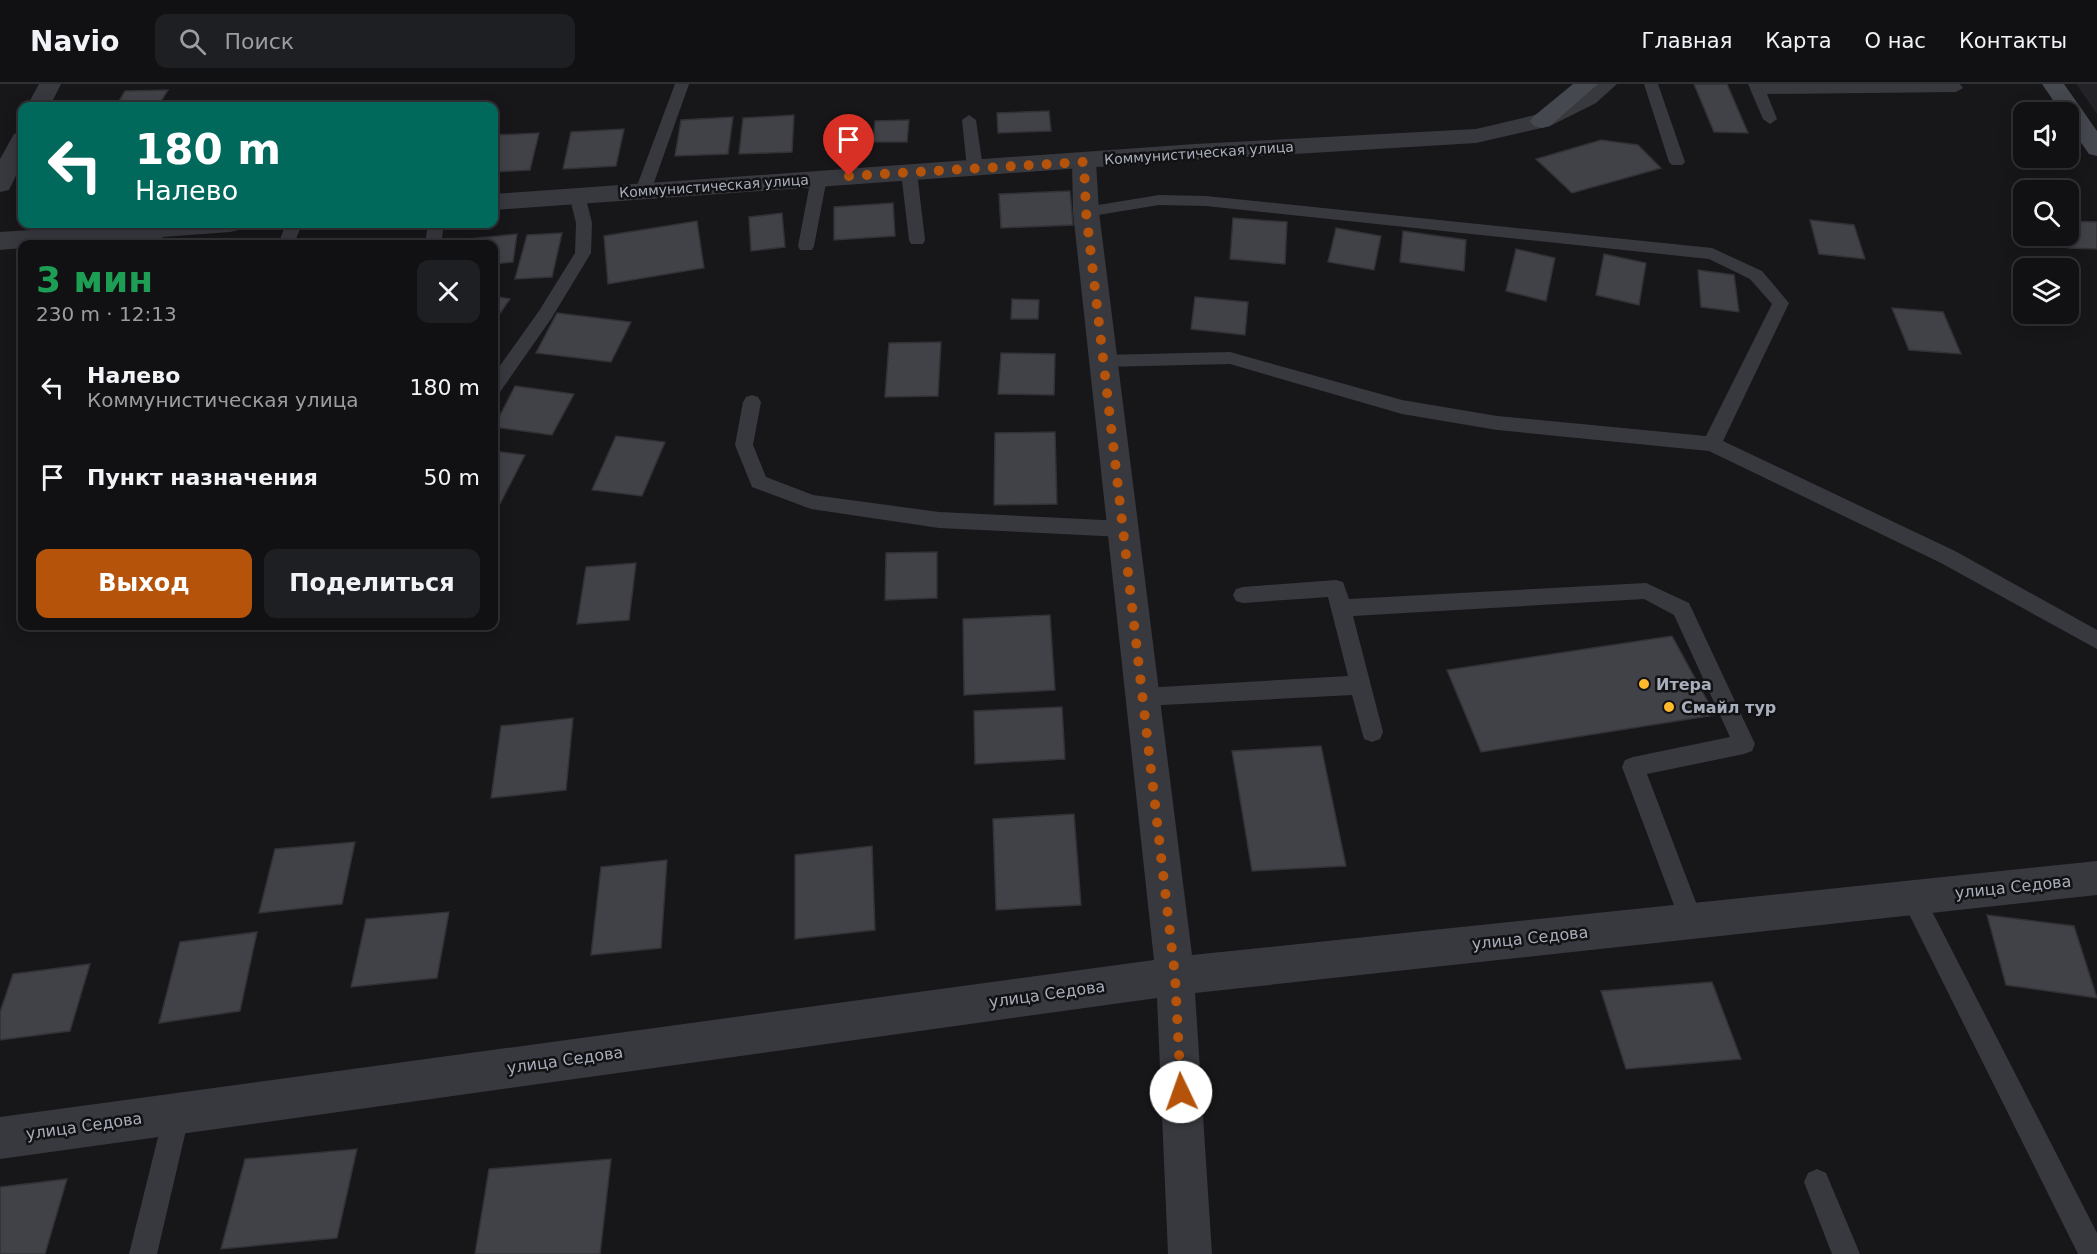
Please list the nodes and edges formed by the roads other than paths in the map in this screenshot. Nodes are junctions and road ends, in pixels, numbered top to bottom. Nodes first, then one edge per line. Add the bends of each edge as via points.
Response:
1 (50, 84) edge
2 (682, 84) edge
3 (1587, 84) edge
4 (1606, 84) edge
5 (1652, 84) edge
6 (1953, 84) edge
7 (2053, 84) edge
8 (1757, 87) edge
9 (41, 102) edge
10 (1770, 119) dead end
11 (969, 120) dead end
12 (1542, 121) junction
13 (848, 131) dead end
14 (18, 147) edge
15 (2097, 149) edge
16 (1084, 162) junction
17 (1677, 162) dead end
18 (975, 168) junction
19 (909, 172) junction
20 (849, 176) junction
21 (819, 178) junction
22 (0, 184) edge
23 (643, 191) junction
24 (577, 195) junction
25 (498, 202) edge
26 (1086, 212) junction
27 (187, 228) edge
28 (155, 237) edge
29 (39, 240) edge
30 (917, 240) dead end
31 (0, 241) edge
32 (18, 241) edge
33 (806, 246) dead end
34 (1103, 361) junction
35 (498, 381) edge
36 (752, 402) dead end
37 (1712, 444) junction
38 (1123, 529) junction
39 (1243, 595) dead end
40 (1341, 608) junction
41 (2097, 640) edge
42 (1359, 685) junction
43 (1143, 698) junction
44 (1372, 732) dead end
45 (2097, 878) edge
46 (1913, 898) junction
47 (1691, 921) junction
48 (1175, 976) junction
49 (177, 1113) junction
50 (0, 1138) edge
51 (1817, 1182) dead end
52 (143, 1254) edge
53 (1190, 1254) edge
54 (1846, 1254) edge
55 (2093, 1254) edge

1 - 9 street
2 - 23 lane
3 - 12 main road
4 - 12 street, Коммунистическая улица
5 - 17 lane
6 - 8 lane via 1956,88
7 - 15 main road
8 - 10 lane
11 - 18 lane
12 - 16 street, Коммунистическая улица via 1476,136
13 - 20 lane
14 - 22 street
16 - 18 street, Коммунистическая улица
16 - 26 street
18 - 19 street, Коммунистическая улица
19 - 20 street, Коммунистическая улица
19 - 30 lane
20 - 21 street, Коммунистическая улица
21 - 23 street, Коммунистическая улица
21 - 33 lane
23 - 24 street, Коммунистическая улица
24 - 25 street, Коммунистическая улица
24 - 35 lane via 584,223 583,253
26 - 34 street
26 - 37 lane via 1159,200 1206,201 1712,254 1756,275 1781,303
27 - 28 street
28 - 29 street
31 - 32 street
34 - 37 lane via 1230,358 1402,407 1497,423
34 - 38 street
36 - 38 lane via 744,445 759,482 811,502 939,520
37 - 41 lane via 1948,557
38 - 43 street
39 - 40 lane via 1336,588
40 - 42 lane
40 - 47 lane via 1646,591 1682,609 1743,744 1633,767
42 - 43 lane
42 - 44 lane
43 - 48 street
45 - 46 street, улица Седова
46 - 47 street, улица Седова
46 - 55 lane
47 - 48 street, улица Седова
48 - 49 street, улица Седова
48 - 53 street
49 - 50 street, улица Седова
49 - 52 lane
51 - 54 lane

